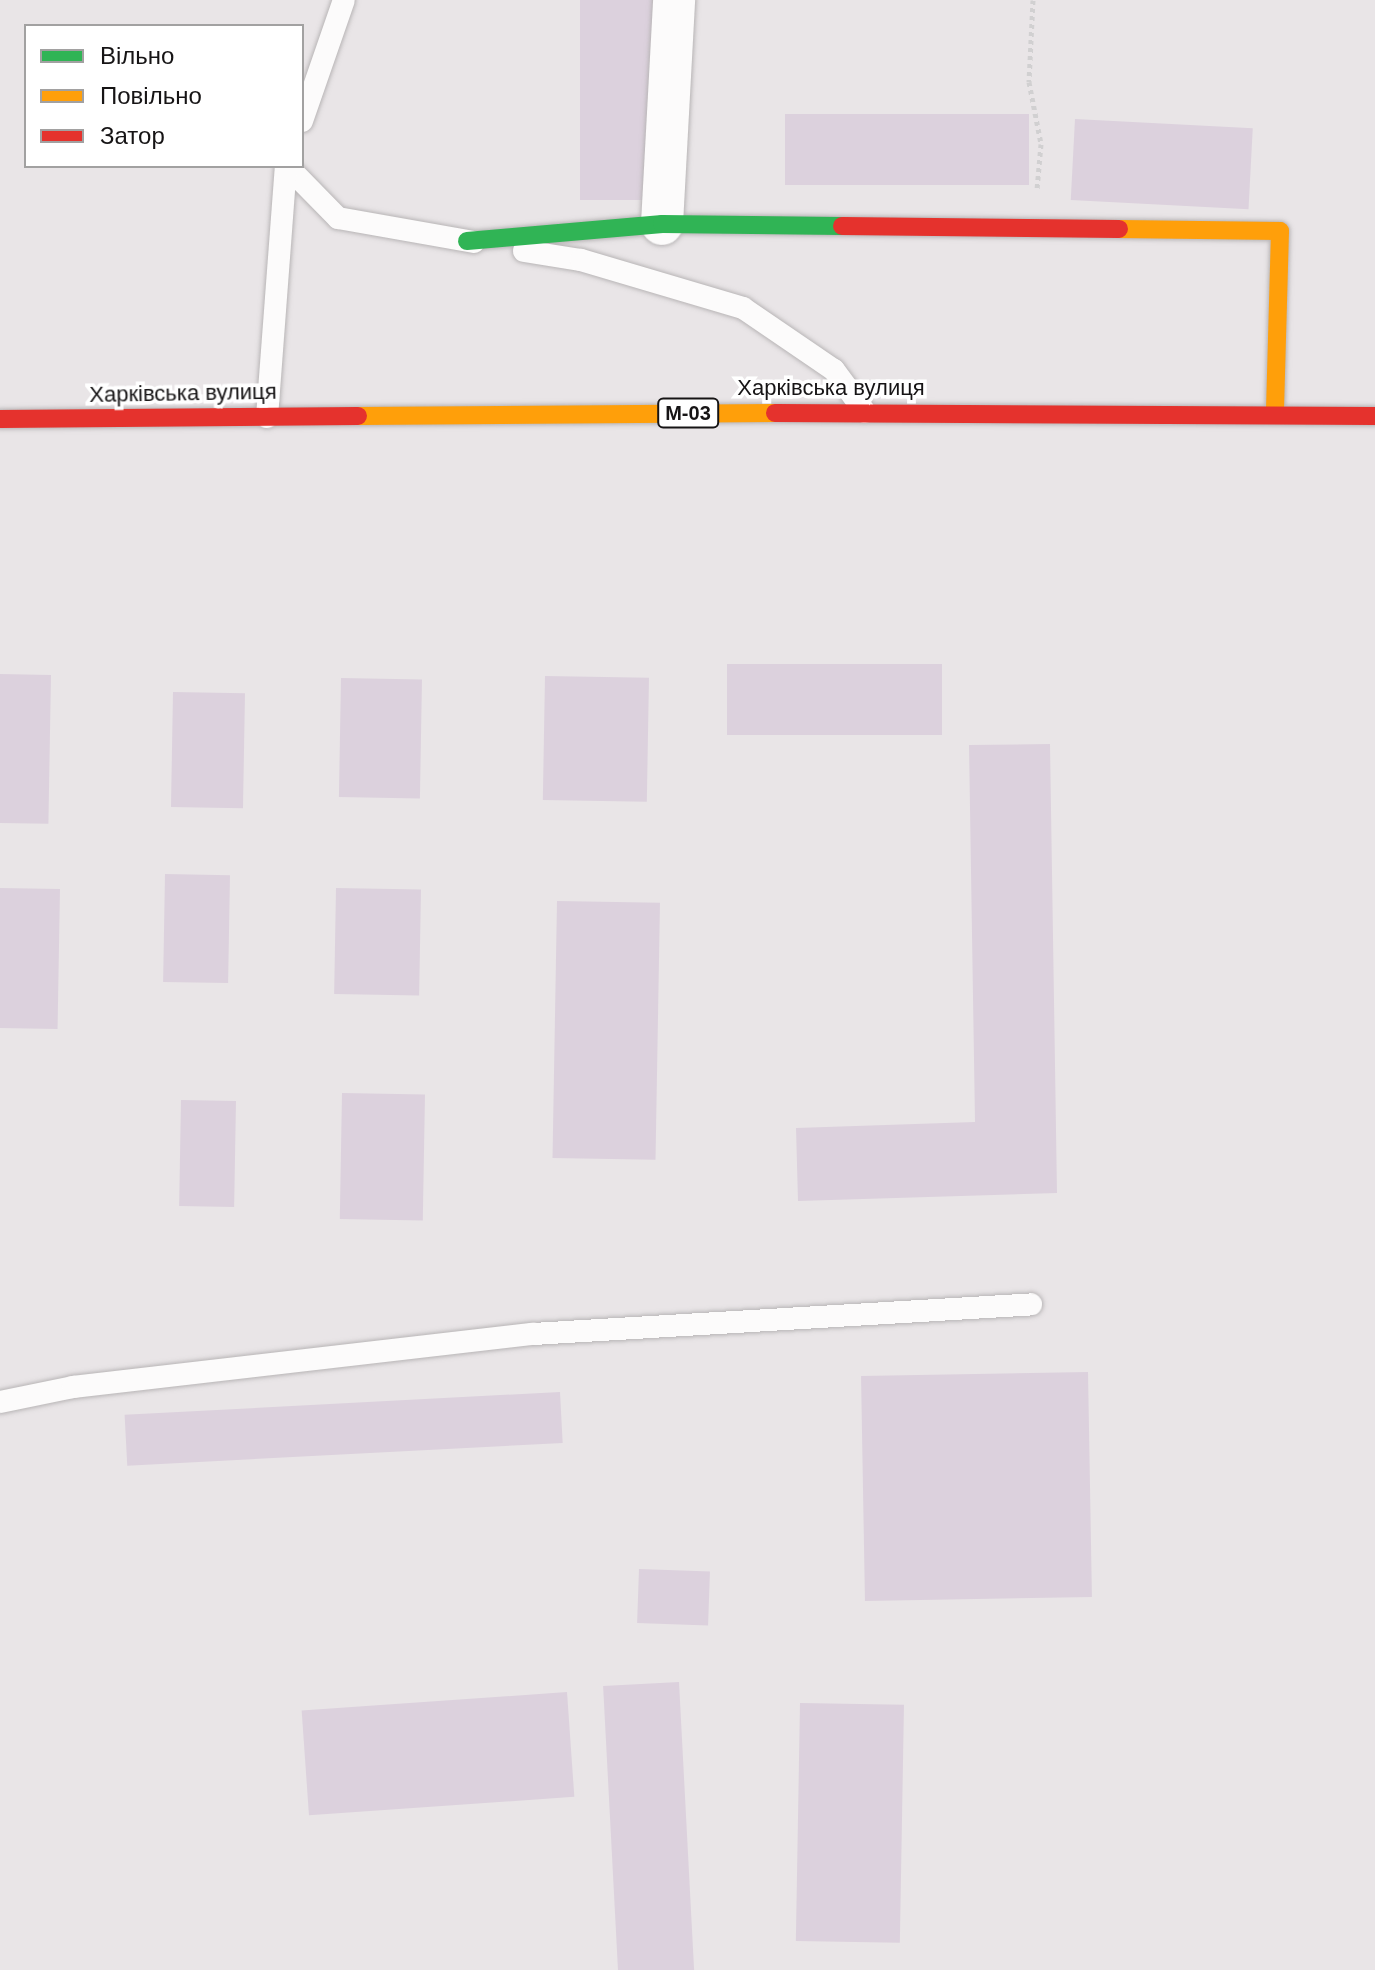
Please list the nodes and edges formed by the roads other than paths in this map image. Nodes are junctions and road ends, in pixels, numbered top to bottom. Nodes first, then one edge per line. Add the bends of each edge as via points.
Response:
1 (344, 0) edge
2 (674, 0) edge
3 (304, 115) edge
4 (287, 168) edge
5 (289, 168) edge
6 (662, 224) junction
7 (467, 241) junction
8 (865, 412) junction
9 (1275, 414) junction
10 (1375, 416) edge
11 (267, 417) junction
12 (0, 419) edge
13 (1031, 1304) dead end
14 (0, 1402) edge

1 - 3 lane
2 - 6 street
4 - 11 lane
5 - 7 lane via 338,218
6 - 7 main road
6 - 9 main road via 1280,231
7 - 8 lane via 581,260 743,308 834,370
8 - 9 main road, Харківська вулиця / М-03
8 - 11 main road, Харківська вулиця / М-03
9 - 10 main road, Харківська вулиця / М-03
11 - 12 main road, Харківська вулиця / М-03
13 - 14 lane via 533,1334 73,1387

